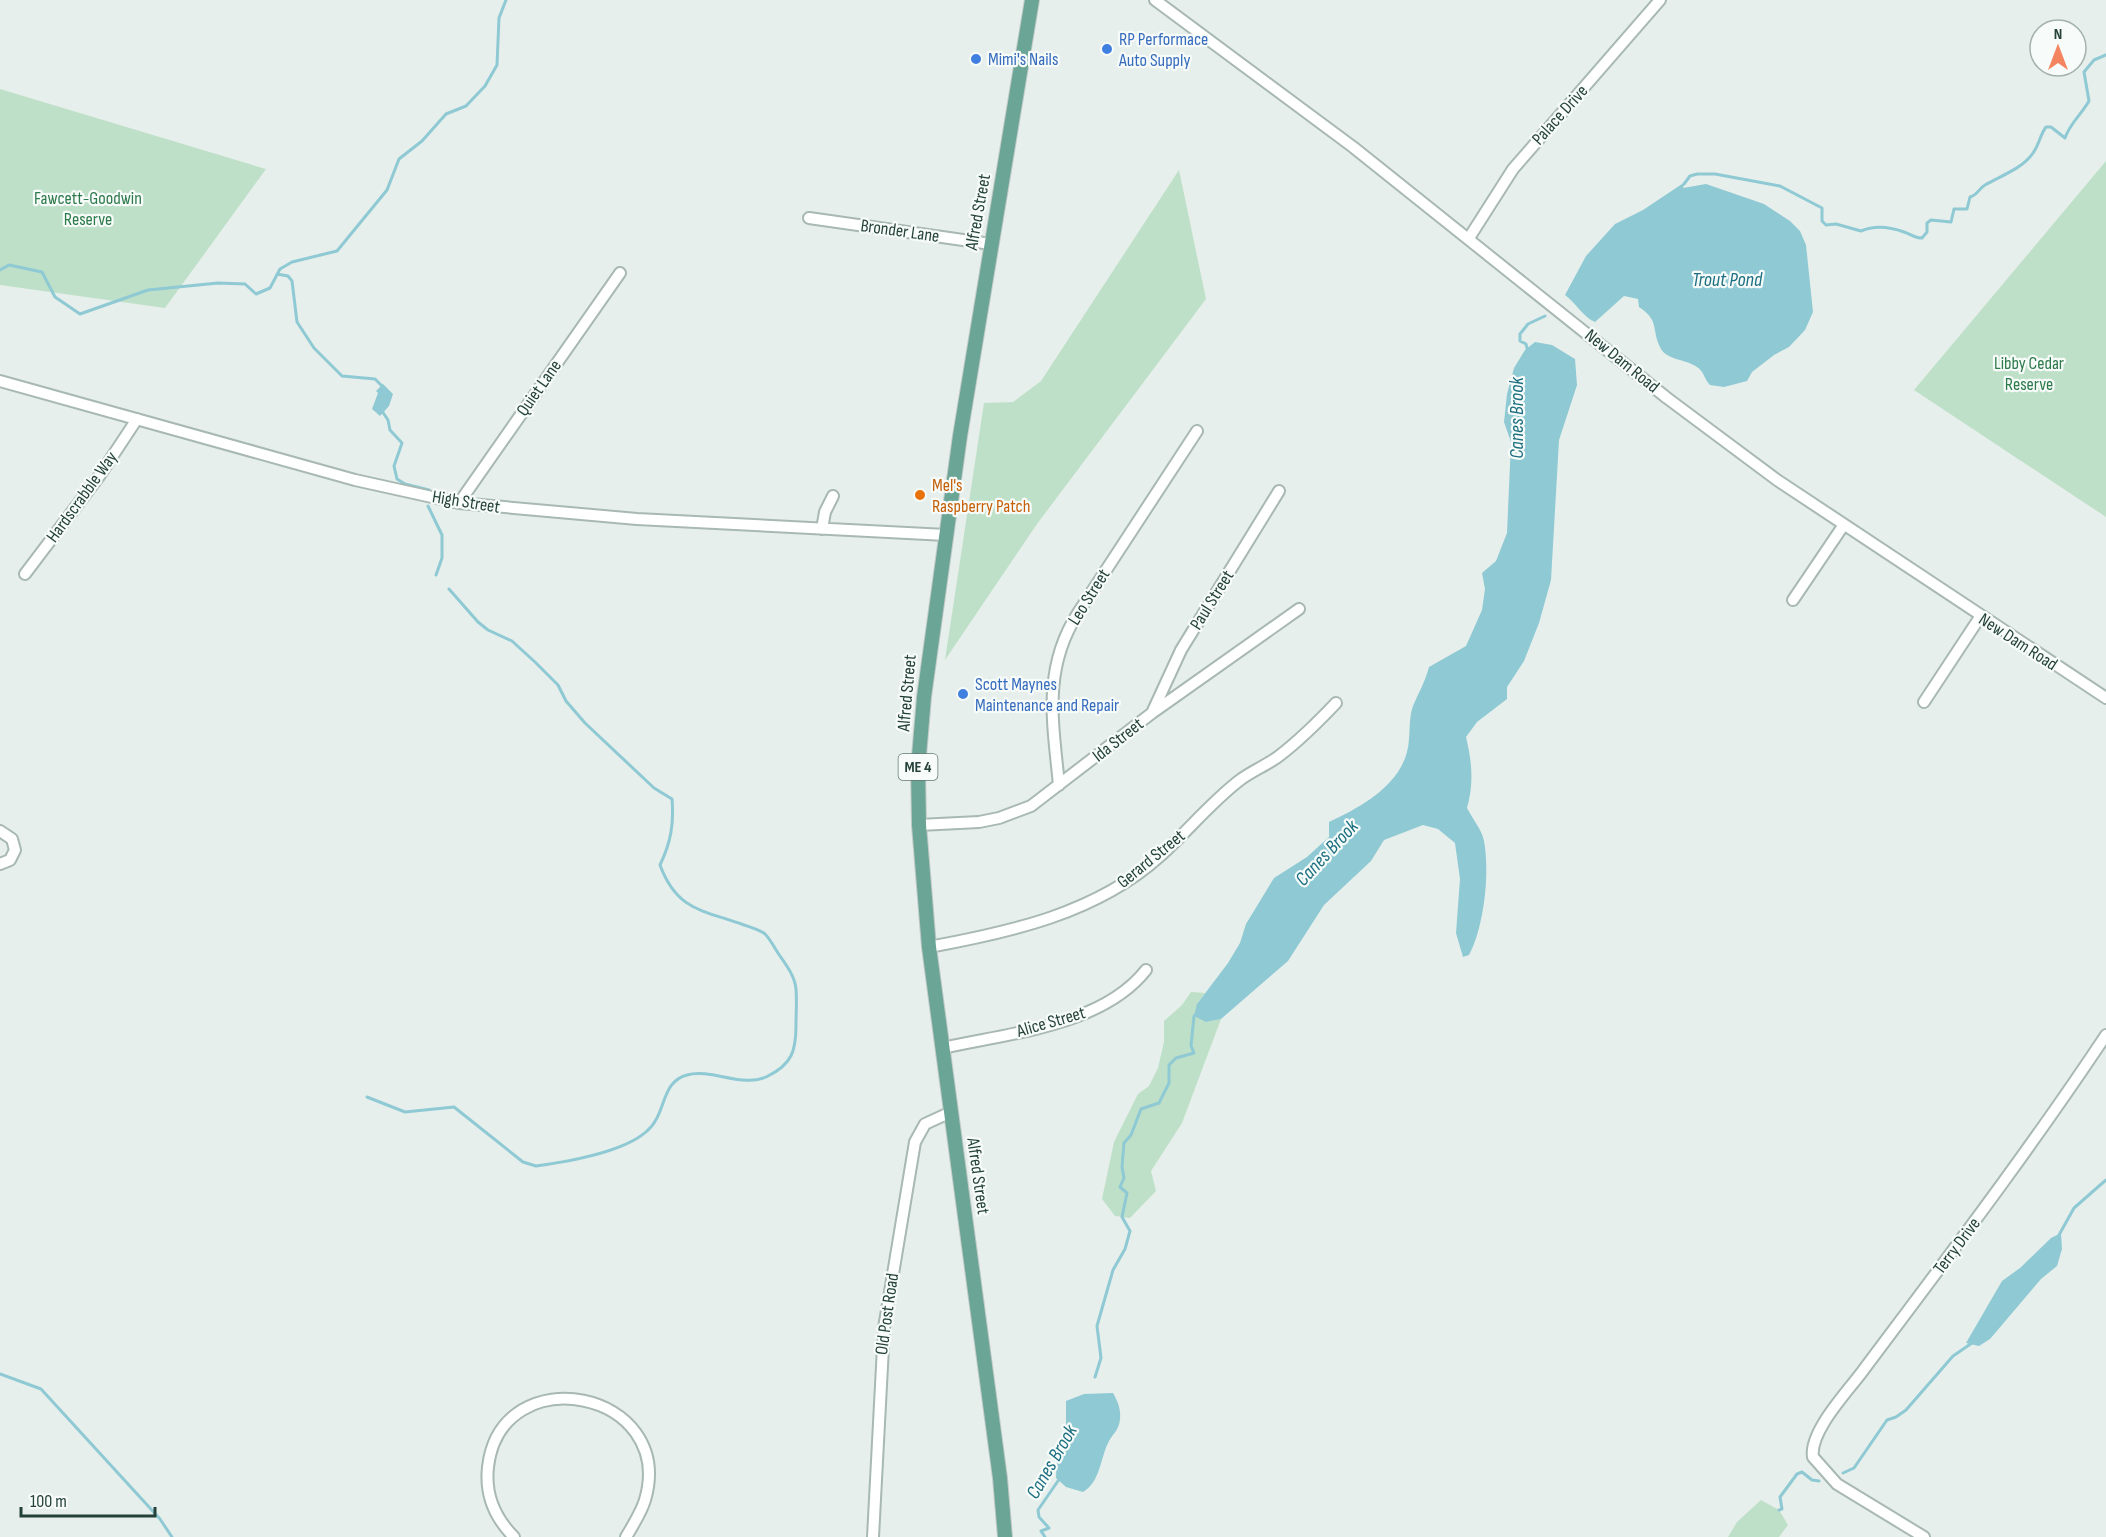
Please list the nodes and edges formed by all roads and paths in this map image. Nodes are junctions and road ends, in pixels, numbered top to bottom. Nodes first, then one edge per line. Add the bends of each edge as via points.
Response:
1 (1032, 0) edge
2 (1155, 0) edge
3 (1660, 0) edge
4 (809, 218) dead end
5 (1468, 238) junction
6 (991, 244) junction
7 (620, 273) dead end
8 (0, 381) edge
9 (137, 419) junction
10 (1197, 431) dead end
11 (1279, 491) dead end
12 (833, 496) dead end
13 (459, 503) junction
14 (1843, 526) junction
15 (822, 529) junction
16 (946, 535) junction
17 (25, 574) dead end
18 (1793, 600) dead end
19 (1299, 609) dead end
20 (1980, 617) junction
21 (2106, 699) edge
22 (1924, 702) dead end
23 (1336, 703) dead end
24 (1152, 713) junction
25 (1059, 785) junction
26 (919, 825) junction
27 (0, 831) edge
28 (0, 864) edge
29 (929, 947) junction
30 (1146, 970) dead end
31 (2106, 1035) edge
32 (943, 1048) junction
33 (951, 1112) junction
34 (514, 1537) edge
35 (627, 1537) edge
36 (873, 1537) edge
37 (1005, 1537) edge
38 (1924, 1537) edge

1 - 6 main road, Alfred Street / ME 4
2 - 5 street, New Dam Road
3 - 5 street, Palace Drive via 1513,169
4 - 6 street, Bronder Lane
5 - 14 street, New Dam Road via 1667,398
6 - 16 main road, Alfred Street / ME 4
7 - 13 street, Quiet Lane
8 - 9 street, High Street
9 - 13 street, High Street via 375,485
9 - 17 street, Hardscrabble Way
10 - 25 street, Leo Street via 1063,640 1055,666 1052,700
11 - 24 street, Paul Street via 1180,650
12 - 15 street
13 - 15 street, High Street via 593,516
14 - 18 street
14 - 20 street, New Dam Road
15 - 16 street, High Street
16 - 26 main road, Alfred Street / ME 4 via 924,697 918,768
19 - 24 street, Ida Street
20 - 21 street, New Dam Road
20 - 22 street
23 - 29 street, Gerard Street via 1310,730 1278,757 1240,780 1159,857 1120,886 1037,923
24 - 25 street, Ida Street
25 - 26 street, Ida Street via 1030,806 999,818
26 - 29 main road, Alfred Street / ME 4
27 - 28 street via 12,839 15,850 10,860
29 - 32 main road, Alfred Street / ME 4
30 - 32 street, Alice Street via 1128,990 1102,1007
31 - 38 street, Terry Drive via 2044,1129 1813,1443 1813,1457 1837,1484
32 - 33 main road, Alfred Street / ME 4
33 - 36 street, Old Post Road via 925,1124 915,1142 883,1336
33 - 37 main road, Alfred Street / ME 4
34 - 35 street via 498,1517 489,1491 487,1477 492,1450 506,1426 527,1408 570,1397 593,1401 613,1411 630,1426 642,1446 647,1490

